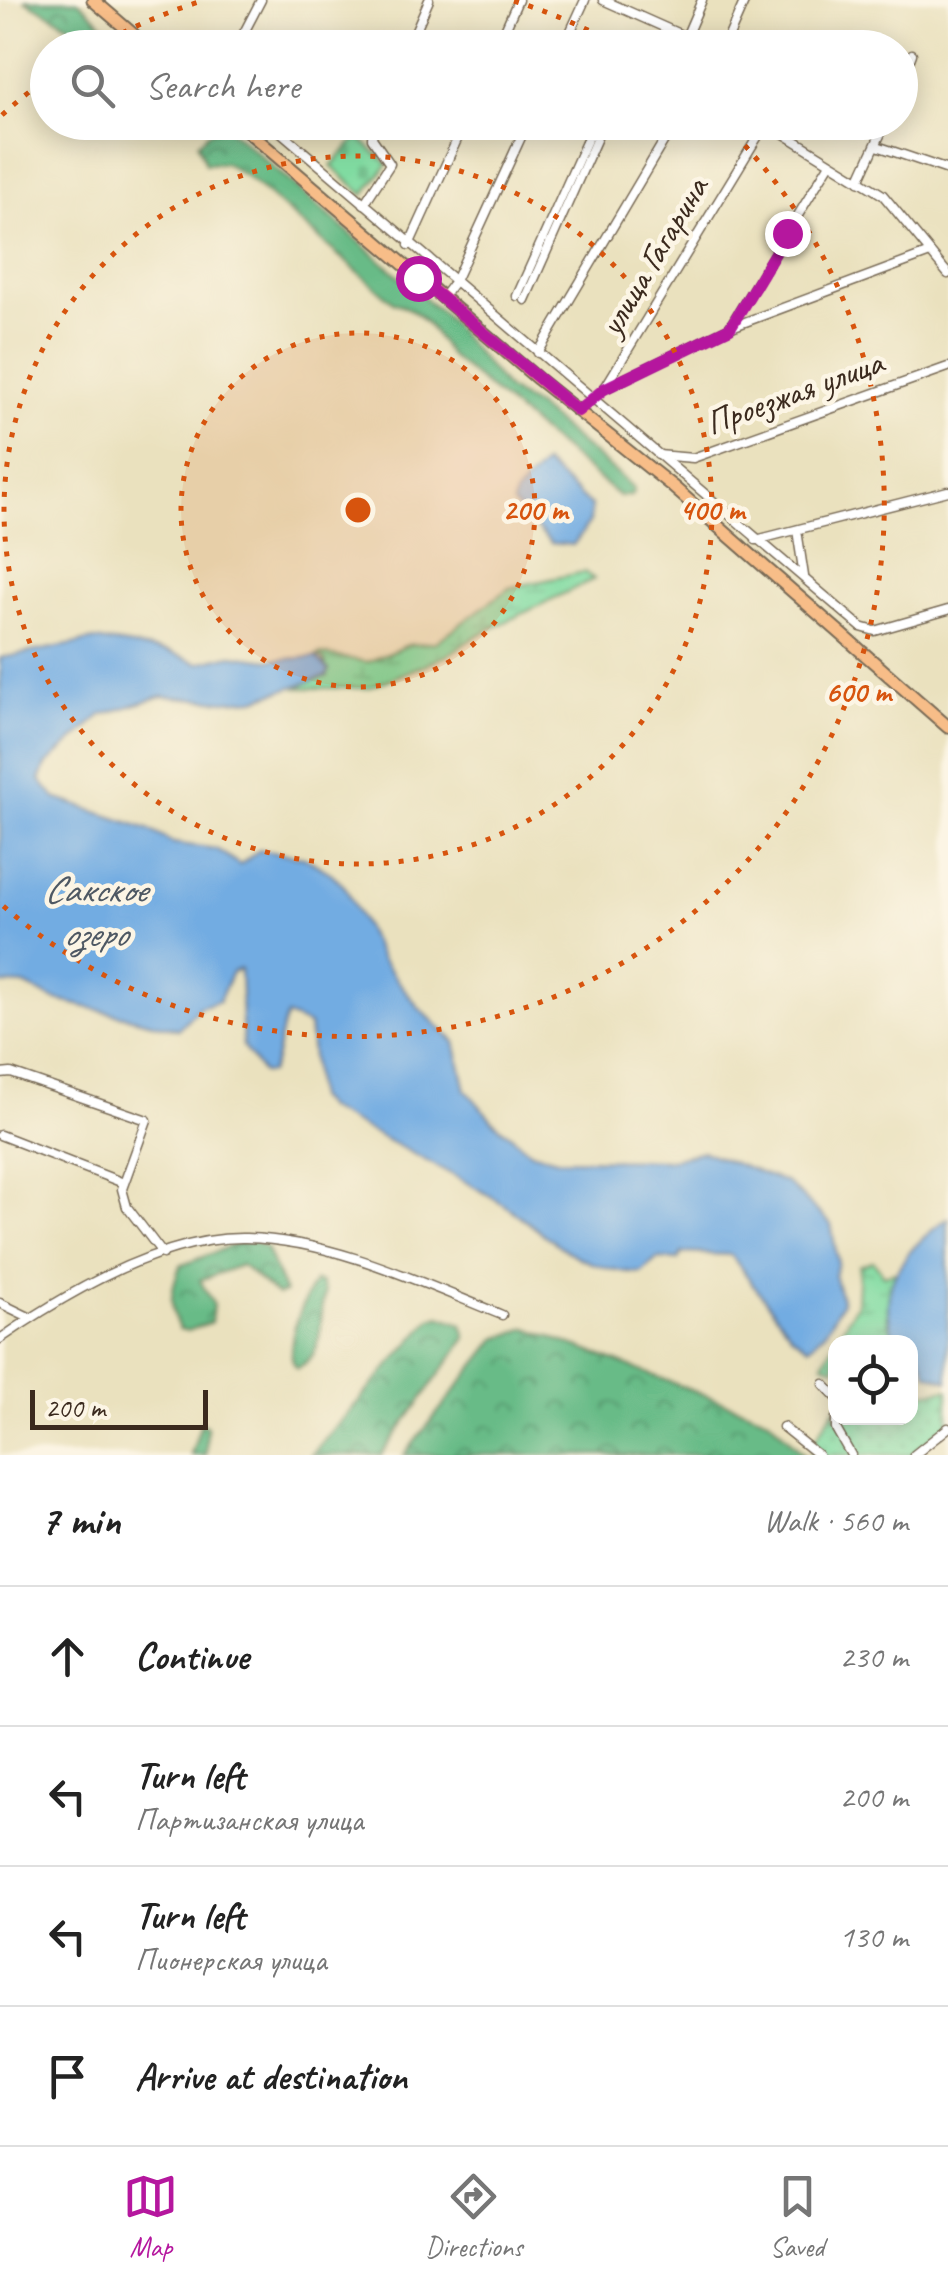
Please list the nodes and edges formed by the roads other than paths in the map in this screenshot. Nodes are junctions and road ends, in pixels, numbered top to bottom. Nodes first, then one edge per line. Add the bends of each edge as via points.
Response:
1 (93, 0) edge
2 (261, 0) edge
3 (429, 0) edge
4 (518, 0) edge
5 (585, 0) edge
6 (603, 0) edge
7 (702, 0) edge
8 (745, 0) edge
9 (128, 30) edge
10 (245, 30) edge
11 (416, 30) edge
12 (505, 30) edge
13 (571, 30) edge
14 (669, 30) edge
15 (689, 30) edge
16 (732, 30) edge
17 (257, 140) edge
18 (289, 140) edge
19 (373, 140) edge
20 (457, 140) edge
21 (520, 140) edge
22 (588, 140) edge
23 (595, 140) edge
24 (664, 140) edge
25 (756, 140) edge
26 (793, 140) edge
27 (879, 140) edge
28 (877, 146) junction
29 (830, 164) junction
30 (948, 170) edge
31 (859, 181) junction
32 (364, 204) junction
33 (559, 213) junction
34 (409, 244) junction
35 (930, 253) junction
36 (948, 274) edge
37 (455, 281) junction
38 (442, 298) junction
39 (521, 298) dead end
40 (730, 328) junction
41 (538, 354) junction
42 (948, 367) edge
43 (604, 389) junction
44 (594, 400) junction
45 (578, 411) junction
46 (657, 455) junction
47 (948, 491) edge
48 (797, 530) junction
49 (756, 540) junction
50 (804, 576) junction
51 (948, 610) edge
52 (861, 628) junction
53 (849, 643) junction
54 (948, 726) edge
55 (0, 1074) edge
56 (0, 1136) edge
57 (122, 1182) junction
58 (163, 1254) junction
59 (0, 1303) edge
60 (502, 1315) dead end
61 (31, 1318) junction
62 (0, 1339) edge
63 (836, 1425) edge
64 (783, 1427) dead end
65 (948, 1428) edge
66 (846, 1453) edge
67 (818, 1455) edge
68 (914, 1455) edge

1 - 9 main road
2 - 10 street
3 - 11 street
4 - 12 street
5 - 13 street
6 - 14 street
7 - 15 street
8 - 16 street
17 - 38 main road
18 - 32 street
19 - 32 street via 390,164
20 - 34 street
21 - 37 street
22 - 33 street
23 - 33 street
24 - 41 street
25 - 43 street, улица Гагарина
26 - 29 street
27 - 28 street
28 - 30 street
28 - 31 street
29 - 31 street
29 - 40 street
31 - 35 street via 893,205
32 - 34 street
33 - 39 street
34 - 37 street
35 - 36 street
35 - 40 street
37 - 38 street
37 - 41 street
38 - 45 main road
40 - 43 street
41 - 44 street
42 - 46 street, Проезжая улица via 694,458
43 - 44 street, улица Гагарина
44 - 45 street, улица Гагарина
44 - 46 street
45 - 53 main road
46 - 49 street
47 - 48 street
48 - 49 street
48 - 50 street
49 - 50 street
50 - 52 street
51 - 52 street via 875,632
52 - 53 street
53 - 54 main road
55 - 57 street via 146,1120
56 - 57 street
57 - 58 street via 127,1207
58 - 60 street via 230,1238 262,1240 339,1255
58 - 61 street
59 - 61 street
61 - 62 street
63 - 66 street
64 - 67 street
65 - 68 street

